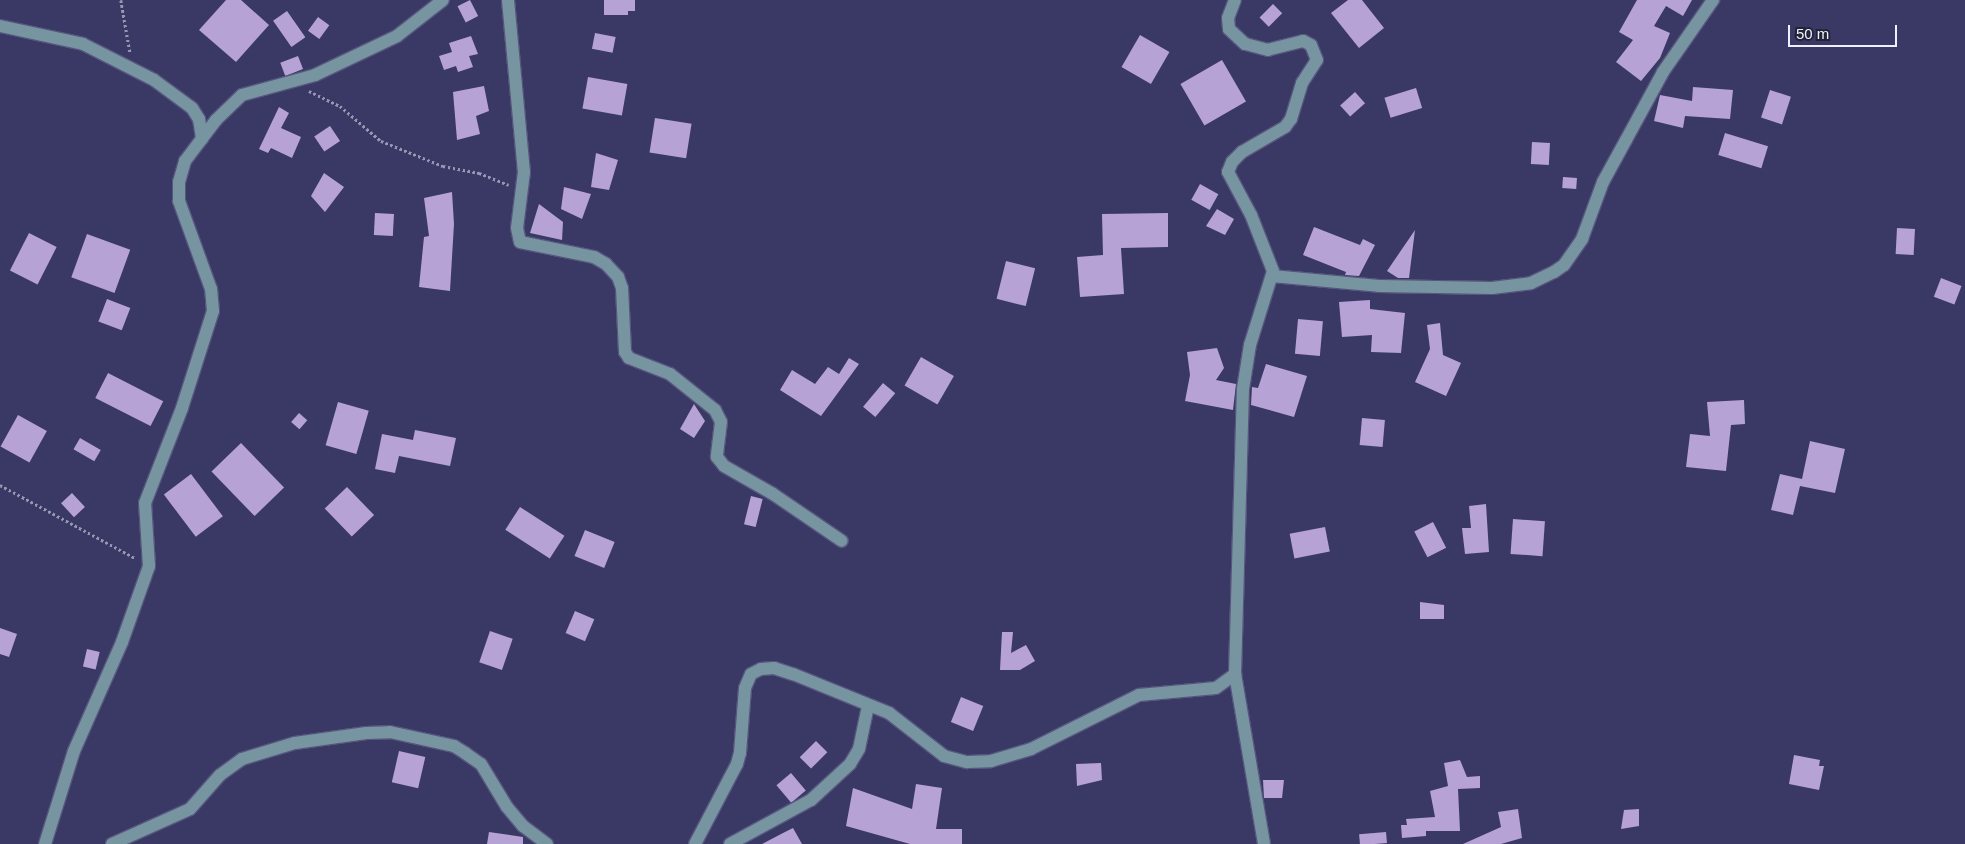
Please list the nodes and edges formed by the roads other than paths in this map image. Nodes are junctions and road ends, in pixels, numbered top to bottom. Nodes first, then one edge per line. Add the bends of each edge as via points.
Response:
1 (443, 0) edge
2 (508, 0) edge
3 (1235, 0) edge
4 (1713, 0) edge
5 (0, 26) edge
6 (202, 139) junction
7 (1272, 276) junction
8 (842, 541) dead end
9 (1235, 674) junction
10 (868, 706) junction
11 (45, 844) edge
12 (112, 844) edge
13 (547, 844) edge
14 (694, 844) edge
15 (730, 844) edge
16 (1264, 844) edge

1 - 6 street via 397,36 292,83 242,95 229,105
2 - 8 street via 524,172 517,228 520,242 594,257 606,264 618,277 622,288 625,352 629,358 670,374 715,410 721,422 717,457 720,462
3 - 7 street via 1228,18 1229,29 1245,44 1268,50 1304,41 1316,54 1315,67 1302,83 1291,119 1285,127 1242,152 1228,172 1261,238
4 - 7 street via 1671,60 1626,140 1603,182 1582,239 1564,265 1554,272 1531,283 1492,288 1379,286
5 - 6 street via 83,44 154,80 192,108 199,119
6 - 11 street via 185,161 179,182 179,201 207,276 213,310 182,408 145,503 149,566 122,642 74,751
7 - 9 street via 1250,344 1244,389
9 - 10 street via 1216,688 1139,696 1044,743 984,762 967,762 944,756 895,717
9 - 16 street
10 - 14 street via 774,668 751,674 743,700 740,753 731,778
10 - 15 street via 859,748 850,764 811,800
12 - 13 street via 190,809 220,775 242,759 295,743 390,732 454,746 481,764 524,826

